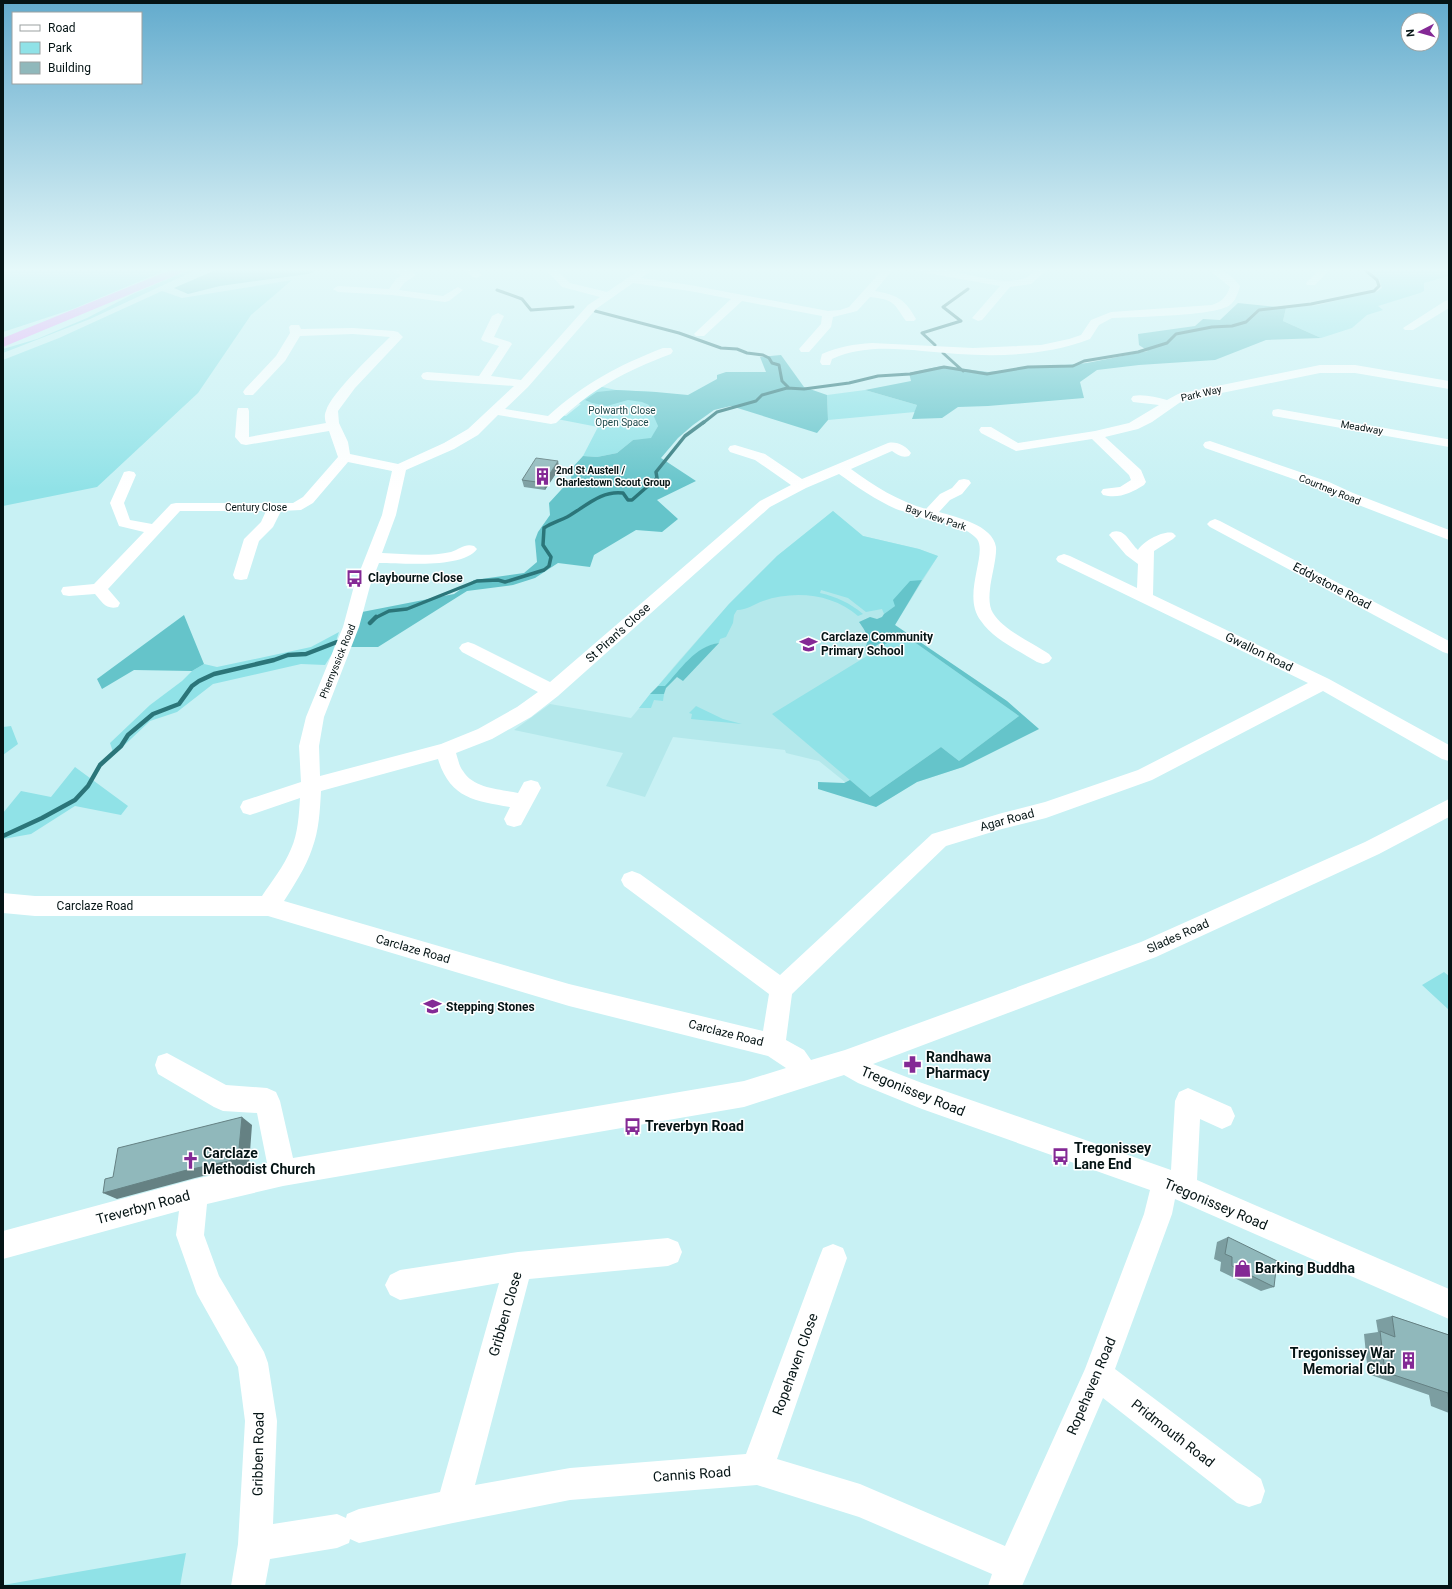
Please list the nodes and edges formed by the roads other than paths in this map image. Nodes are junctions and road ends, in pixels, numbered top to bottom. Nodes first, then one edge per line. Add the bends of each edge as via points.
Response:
1 (289, 343) edge
2 (391, 343) edge
3 (503, 343) edge
4 (560, 343) edge
5 (815, 343) edge
6 (1068, 343) edge
7 (667, 351) dead end
8 (427, 376) dead end
9 (482, 380) junction
10 (524, 384) junction
11 (1449, 385) edge
12 (249, 392) dead end
13 (1137, 399) dead end
14 (1168, 404) junction
15 (243, 411) dead end
16 (496, 411) junction
17 (1278, 413) dead end
18 (334, 426) junction
19 (986, 430) dead end
20 (1095, 435) junction
21 (1210, 445) dead end
22 (1448, 446) edge
23 (731, 448) dead end
24 (904, 452) dead end
25 (346, 457) junction
26 (400, 468) junction
27 (840, 468) junction
28 (129, 475) dead end
29 (964, 483) dead end
30 (801, 485) junction
31 (1108, 492) dead end
32 (275, 508) junction
33 (928, 514) junction
34 (1215, 524) dead end
35 (154, 529) junction
36 (1117, 535) dead end
37 (1449, 535) edge
38 (1168, 536) dead end
39 (469, 549) dead end
40 (373, 558) junction
41 (1064, 559) dead end
42 (1146, 562) junction
43 (241, 575) dead end
44 (99, 589) junction
45 (69, 591) dead end
46 (1145, 598) junction
47 (112, 603) dead end
48 (468, 648) dead end
49 (1449, 648) edge
50 (1043, 658) dead end
51 (1323, 683) junction
52 (552, 691) junction
53 (445, 750) junction
54 (1449, 754) edge
55 (311, 786) junction
56 (523, 803) dead end
57 (1449, 806) edge
58 (250, 807) dead end
59 (632, 880) dead end
60 (3, 903) edge
61 (268, 906) junction
62 (781, 990) junction
63 (897, 1043) joint
64 (773, 1046) junction
65 (845, 1062) junction
66 (167, 1065) dead end
67 (806, 1073) junction
68 (1222, 1116) dead end
69 (283, 1172) junction
70 (1174, 1185) junction
71 (194, 1193) junction
72 (3, 1245) edge
73 (668, 1252) dead end
74 (833, 1258) dead end
75 (518, 1266) junction
76 (400, 1285) dead end
77 (1449, 1304) edge
78 (1098, 1375) junction
79 (757, 1469) junction
80 (1249, 1491) dead end
81 (453, 1506) junction
82 (255, 1544) junction
83 (1009, 1576) edge
84 (248, 1586) edge

1 - 12 street via 281,358
2 - 18 street via 336,403 332,410
3 - 9 street via 506,344
4 - 10 street
5 - 6 street via 809,352 826,360 838,351 874,346 992,350 1039,348
7 - 16 street via 604,379 574,399 546,424
8 - 9 street
9 - 10 street
10 - 16 street
11 - 14 street, Park Way via 1355,369 1320,369 1178,398
13 - 14 street, Park Way
14 - 20 street, Park Way via 1133,426
15 - 18 street via 242,437 246,440 259,440
16 - 26 street via 473,432
17 - 22 street, Meadway
18 - 25 street
19 - 20 street, Park Way via 1018,452
20 - 31 street via 1136,473 1139,482 1127,495
21 - 37 street, Courtney Road via 1324,485
23 - 30 street via 760,457
24 - 27 street, St Piran's Close via 893,446
25 - 26 street
25 - 32 street, Century Close via 308,500 296,507
26 - 40 street, Phernyssick Road via 389,515
27 - 30 street, St Piran's Close
27 - 33 street, Bay View Park via 876,494 901,506
28 - 35 street via 117,503 124,523
29 - 33 street
30 - 52 street, St Piran's Close via 765,504 747,518
32 - 35 street, Century Close via 176,507
32 - 43 street via 268,524 252,539
33 - 50 street, Bay View Park via 963,524 982,534 988,547 982,596 983,611 995,627
34 - 49 street, Eddystone Road
35 - 44 street, Century Close
36 - 42 street via 1131,552
38 - 42 street via 1146,549
39 - 40 street via 455,556 427,559
40 - 55 street, Phernyssick Road via 351,627 315,717 309,746
41 - 46 street, Gwallon Road
42 - 46 street
44 - 45 street
44 - 47 street
46 - 51 street, Gwallon Road
48 - 52 street
51 - 54 street, Gwallon Road
51 - 62 street, Agar Road via 1145,775 1046,810 939,840
52 - 53 street, St Piran's Close via 524,712 485,734
53 - 55 street, St Piran's Close
53 - 56 street via 453,772 466,787
55 - 58 street, St Piran's Close
55 - 61 street, Phernyssick Road via 309,818 302,849
57 - 63 street, Slades Road via 1372,848 1148,950
59 - 62 street
60 - 61 street, Carclaze Road via 35,906
61 - 64 street, Carclaze Road via 569,995
62 - 64 street
63 - 65 street, Treverbyn Road
64 - 67 street, Carclaze Road via 795,1059
65 - 67 street, Treverbyn Road
65 - 70 street, Tregonissey Road via 867,1074 922,1096
66 - 69 street via 223,1098 267,1101
67 - 69 street, Treverbyn Road via 744,1094
68 - 70 street, Ropehaven Road via 1188,1101
69 - 71 street, Treverbyn Road
70 - 77 street, Tregonissey Road
70 - 78 street, Ropehaven Road via 1158,1214
71 - 72 street, Treverbyn Road
71 - 82 street, Gribben Road via 190,1235 206,1284 253,1363 261,1421
73 - 75 street, Gribben Close
74 - 79 street, Ropehaven Close
75 - 76 street
75 - 81 street, Gribben Close
78 - 80 street, Pridmouth Road
78 - 83 street, Ropehaven Road
79 - 81 street, Cannis Road via 570,1484
79 - 83 street, Cannis Road via 860,1501
81 - 82 street, Cannis Road via 348,1529
82 - 84 street, Gribben Road

